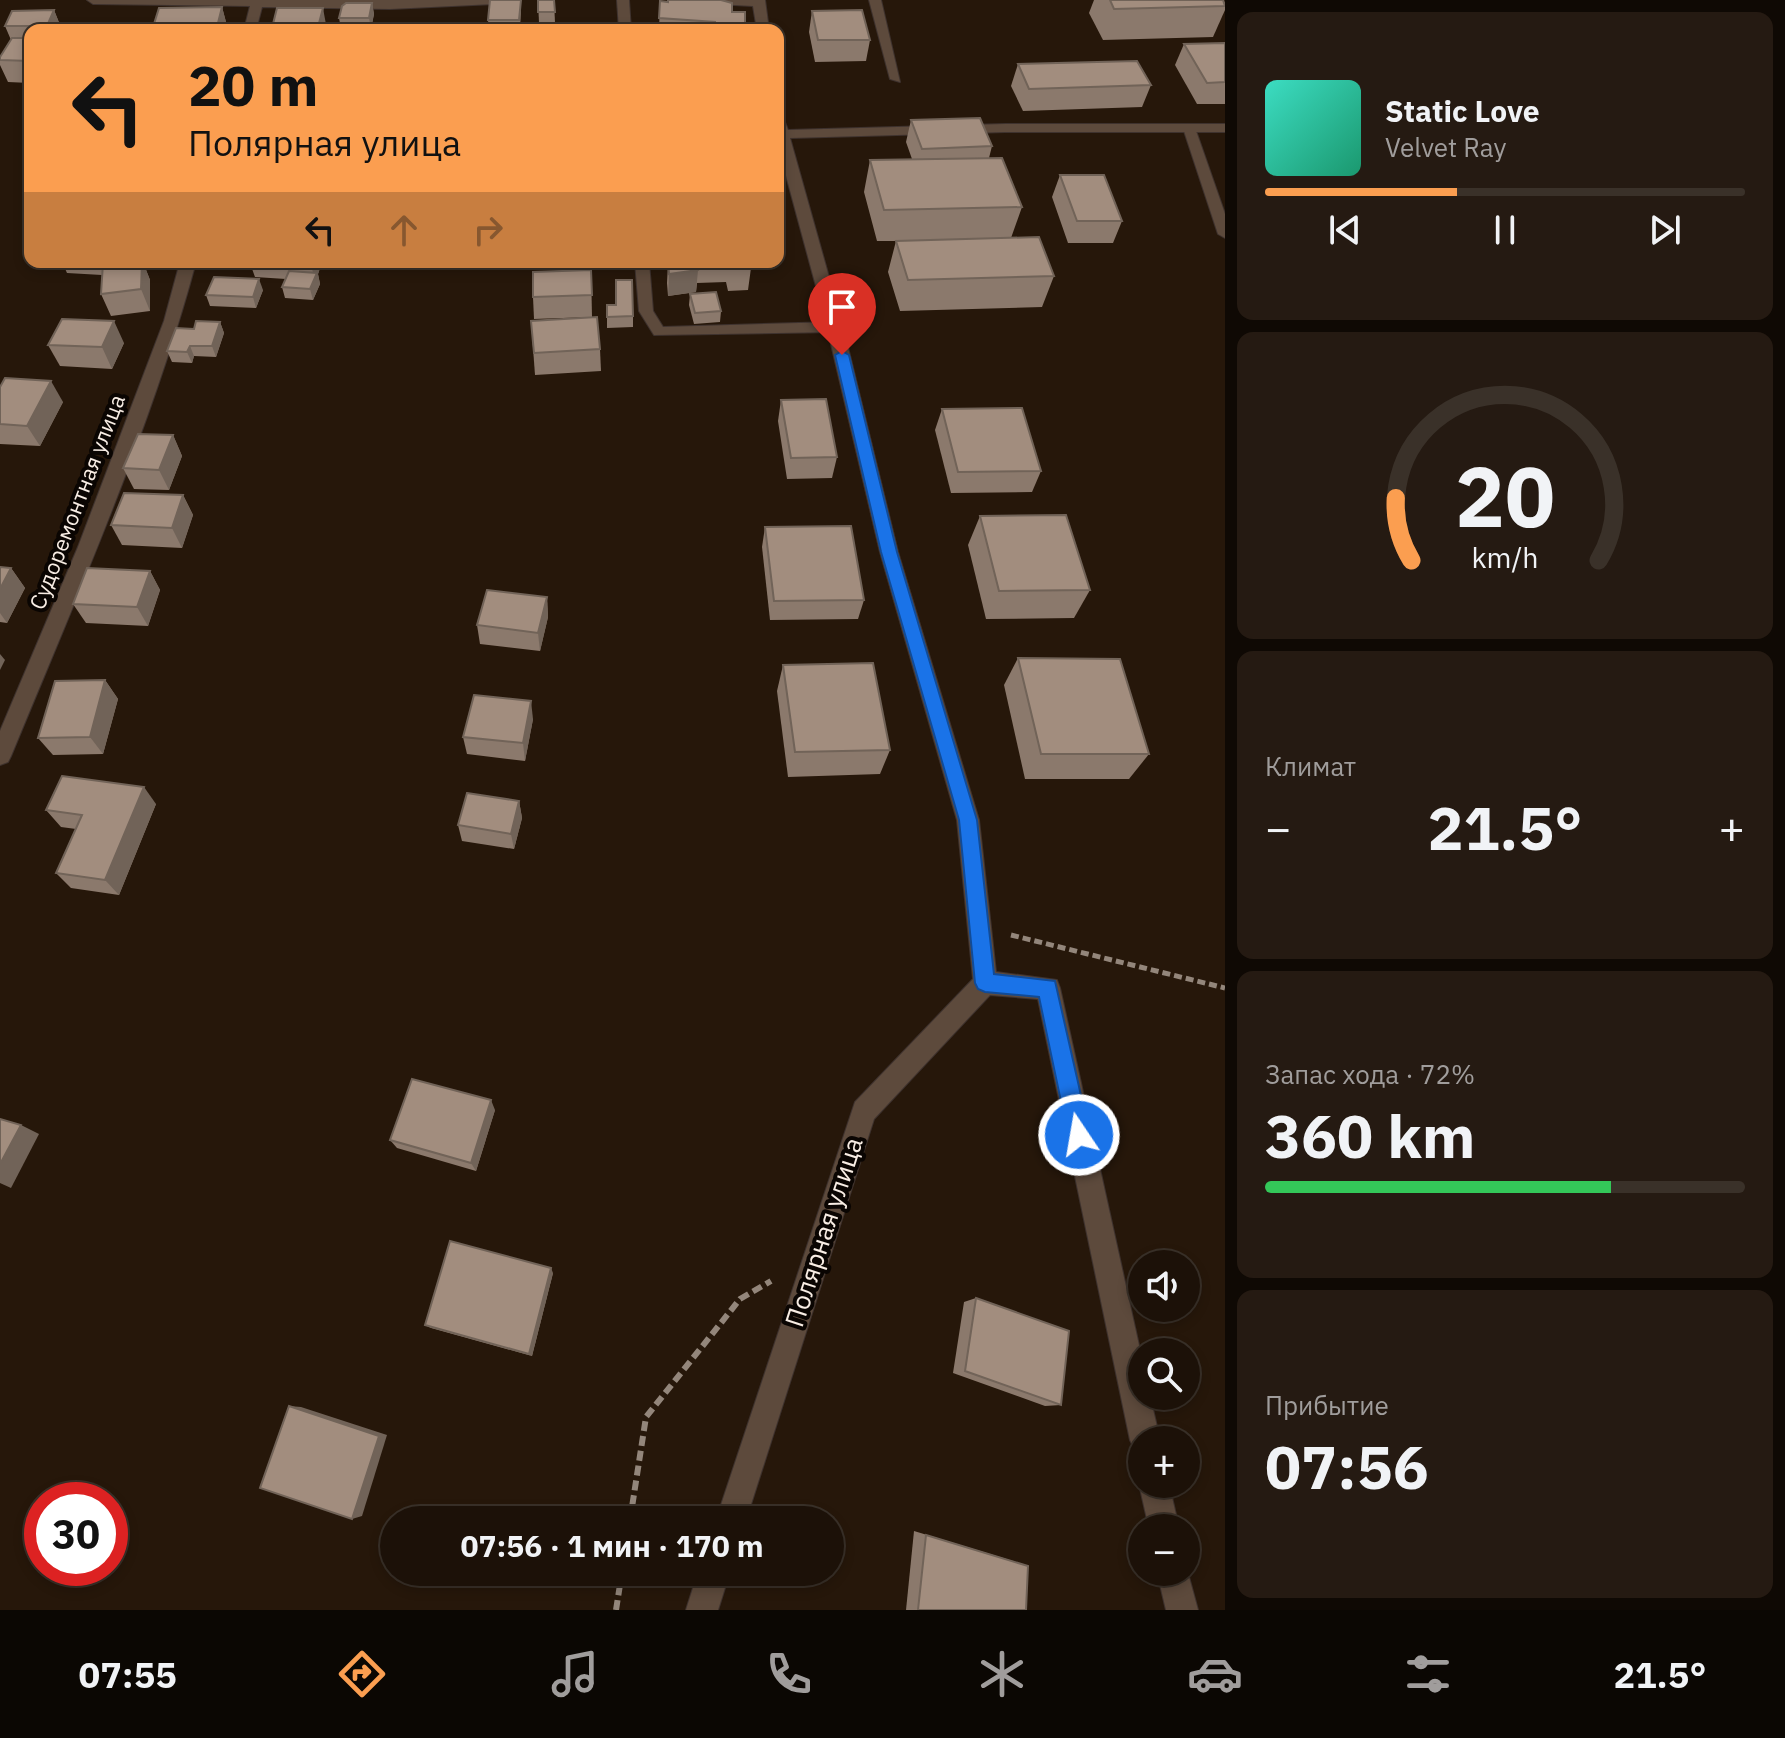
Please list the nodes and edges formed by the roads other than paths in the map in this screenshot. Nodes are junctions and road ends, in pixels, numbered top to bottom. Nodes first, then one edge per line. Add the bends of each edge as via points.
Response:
1 (93, 0) edge
2 (494, 0) edge
3 (623, 0) edge
4 (715, 0) edge
5 (875, 0) edge
6 (759, 1) edge
7 (258, 2) edge
8 (252, 24) edge
9 (625, 24) edge
10 (762, 24) edge
11 (896, 79) dead end
12 (784, 127) edge
13 (1189, 128) junction
14 (1225, 128) edge
15 (784, 145) edge
16 (1225, 234) edge
17 (186, 268) edge
18 (642, 268) edge
19 (835, 327) junction
20 (0, 756) edge
21 (985, 983) junction
22 (1142, 1426) edge
23 (736, 1506) edge
24 (710, 1586) edge
25 (1176, 1586) edge
26 (702, 1610) edge
27 (1182, 1610) edge

1 - 7 street
2 - 7 street via 390,5
3 - 9 lane
4 - 6 street
5 - 11 lane
6 - 10 street
7 - 8 street
12 - 13 street
13 - 14 street
13 - 16 lane
15 - 19 street
17 - 20 street, Судоремонтная улица via 172,321 98,518
18 - 19 lane via 646,311 659,332
19 - 21 street via 889,552 968,820
21 - 22 street via 1048,988
21 - 23 street, Полярная улица via 864,1111
24 - 26 street
25 - 27 street

